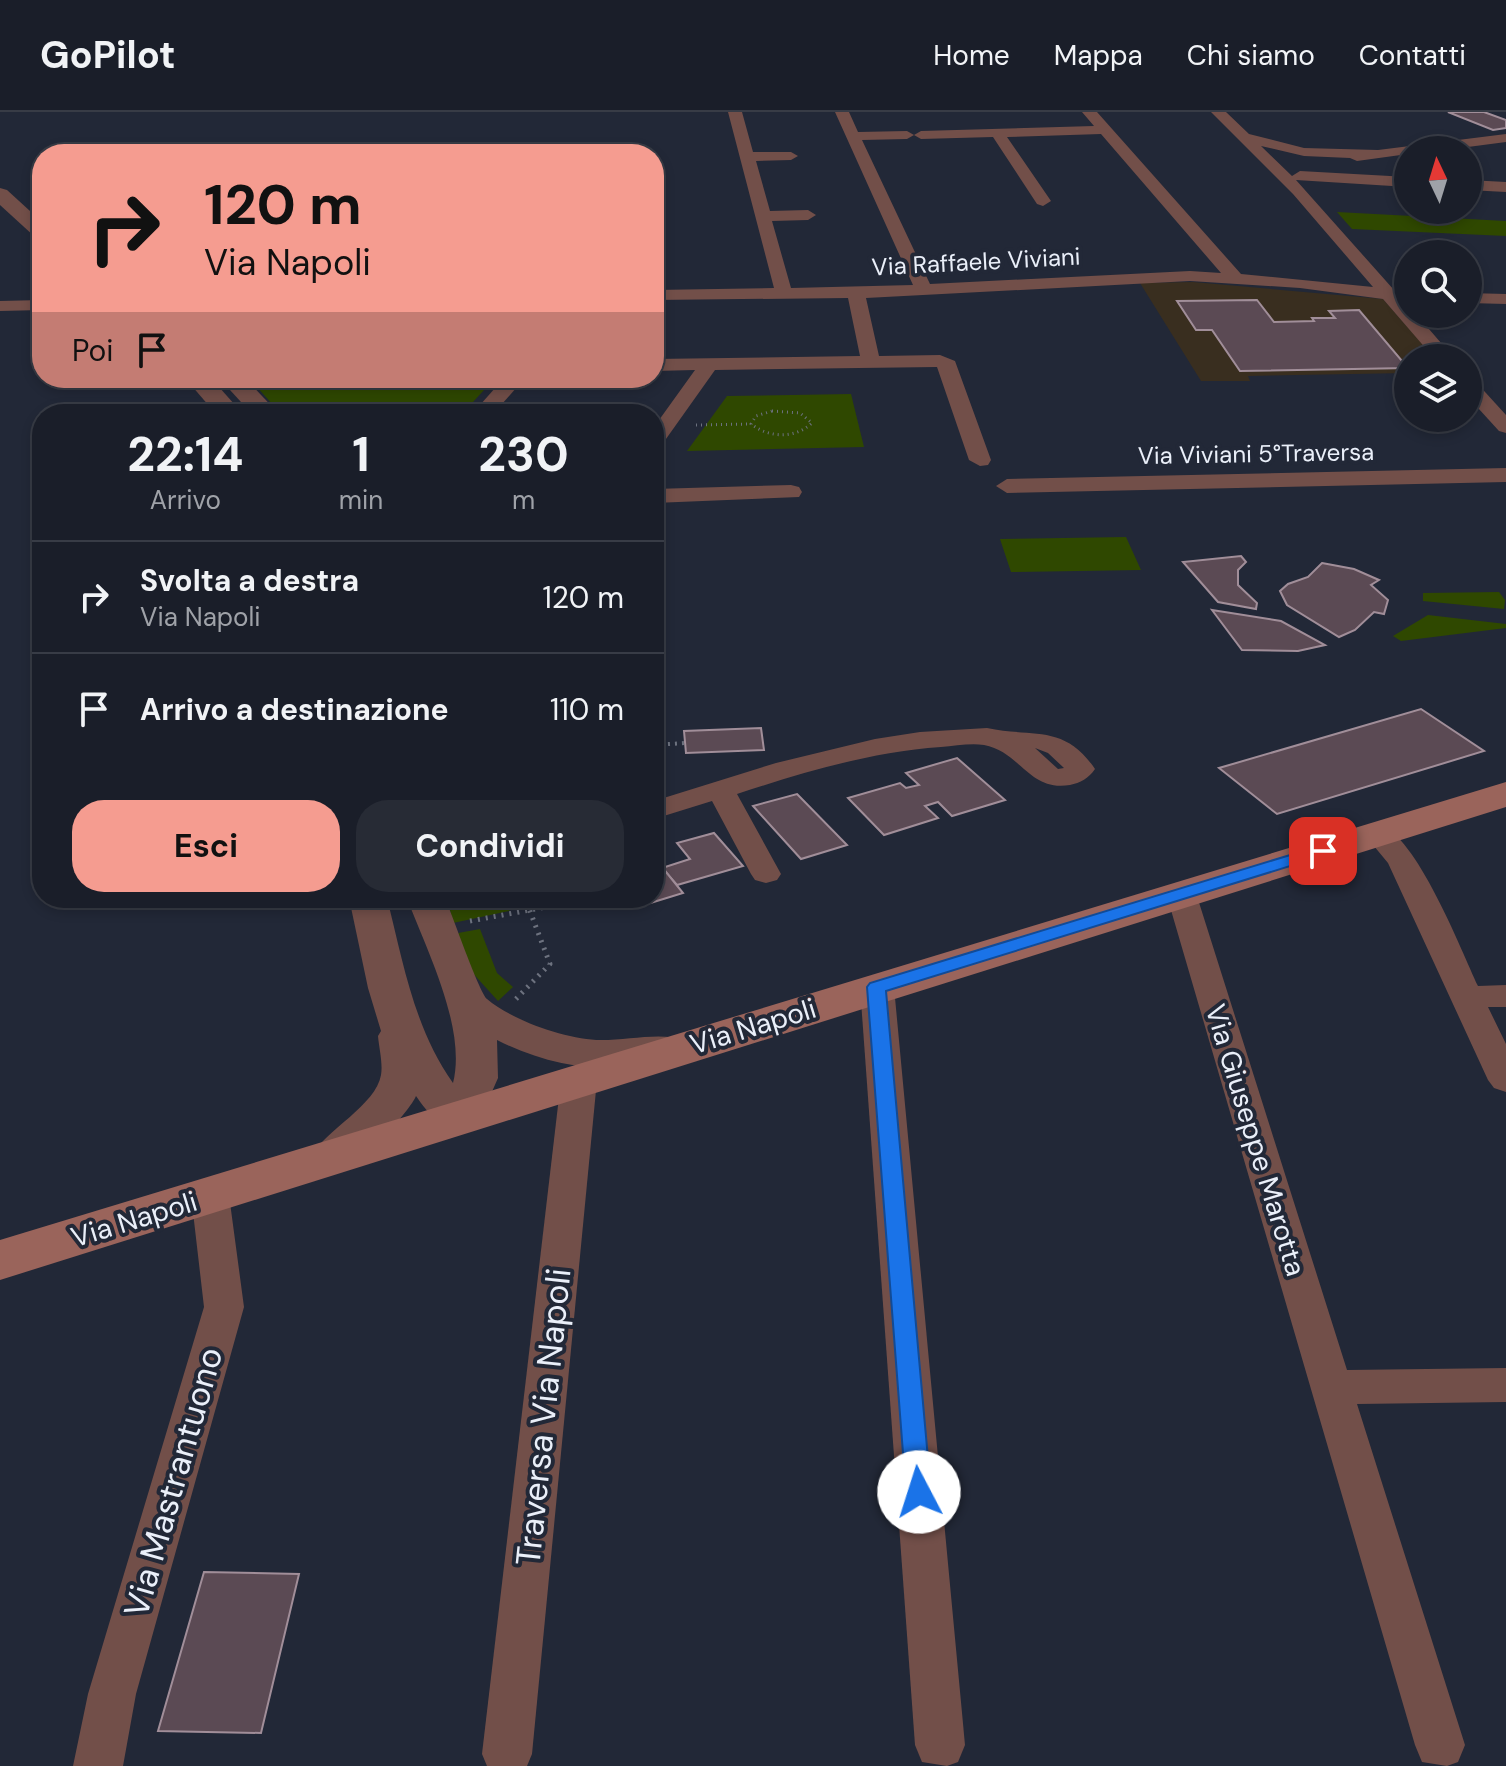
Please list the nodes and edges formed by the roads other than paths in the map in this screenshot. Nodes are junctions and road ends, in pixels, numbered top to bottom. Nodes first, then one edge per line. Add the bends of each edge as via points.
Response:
1 (735, 112) edge
2 (842, 112) edge
3 (1089, 112) edge
4 (1218, 112) edge
5 (1105, 130) junction
6 (997, 133) junction
7 (853, 136) junction
8 (1244, 137) junction
9 (1506, 138) edge
10 (1482, 141) edge
11 (1394, 152) edge
12 (1377, 154) junction
13 (791, 156) dead end
14 (747, 157) junction
15 (1394, 182) edge
16 (1300, 184) junction
17 (1482, 186) edge
18 (1506, 187) edge
19 (0, 194) edge
20 (1043, 201) dead end
21 (808, 215) dead end
22 (763, 216) junction
23 (32, 224) edge
24 (1365, 263) junction
25 (1235, 278) junction
26 (1300, 283) junction
27 (924, 289) junction
28 (1394, 292) edge
29 (856, 293) junction
30 (784, 294) junction
31 (664, 295) edge
32 (1394, 295) edge
33 (1482, 298) edge
34 (1506, 299) edge
35 (32, 305) edge
36 (0, 306) edge
37 (871, 362) junction
38 (709, 364) junction
39 (664, 365) edge
40 (206, 388) edge
41 (241, 388) edge
42 (506, 388) edge
43 (1482, 400) edge
44 (221, 404) edge
45 (256, 404) edge
46 (491, 404) edge
47 (1506, 427) edge
48 (664, 428) edge
49 (980, 460) dead end
50 (1506, 475) edge
51 (1007, 486) dead end
52 (791, 492) dead end
53 (664, 496) edge
54 (987, 736) dead end
55 (721, 791) junction
56 (1506, 794) edge
57 (664, 807) edge
58 (1379, 834) junction
59 (766, 874) dead end
60 (1181, 893) junction
61 (370, 908) edge
62 (432, 913) edge
63 (877, 987) junction
64 (1506, 996) edge
65 (1466, 997) junction
66 (467, 1006) junction
67 (398, 1025) junction
68 (675, 1050) junction
69 (579, 1080) junction
70 (1506, 1080) edge
71 (460, 1117) junction
72 (333, 1157) junction
73 (210, 1195) junction
74 (0, 1260) edge
75 (1506, 1385) edge
76 (1331, 1387) junction
77 (940, 1745) dead end
78 (1440, 1745) dead end
79 (507, 1754) dead end
80 (98, 1766) edge

1 - 14 street
2 - 7 street
3 - 5 street
4 - 8 street
5 - 6 street
5 - 25 street
6 - 7 street
6 - 20 street
7 - 27 street
8 - 12 street via 1304,152
8 - 16 street
9 - 10 street
11 - 12 street
12 - 16 street via 1311,164 1301,170
13 - 14 street
14 - 22 street
15 - 16 street
16 - 24 street
17 - 18 street
19 - 23 street
21 - 22 street
22 - 30 street
24 - 26 street, Via Raffaele Viviani via 1333,282
24 - 28 street
25 - 26 street, Via Raffaele Viviani
25 - 27 street, Via Raffaele Viviani
26 - 32 street, Via Raffaele Viviani
27 - 29 street, Via Raffaele Viviani
29 - 30 street, Via Raffaele Viviani
29 - 37 street
30 - 31 street, Via Raffaele Viviani
33 - 34 street
35 - 36 street
37 - 38 street
37 - 49 street via 948,365
38 - 39 street
38 - 48 street
40 - 44 street
41 - 45 street
42 - 46 street
43 - 47 street
50 - 51 street, Via Viviani 5°Traversa
52 - 53 street
54 - 55 street via 880,744
55 - 57 street
55 - 59 street
56 - 58 main road, Via Napoli
58 - 60 main road, Via Napoli
58 - 65 street via 1402,860
60 - 63 main road, Via Napoli
60 - 76 street, Via Giuseppe Marotta
61 - 67 street
62 - 66 street
63 - 68 main road, Via Napoli
63 - 77 street
64 - 65 street
65 - 70 street
66 - 68 street via 557,1049
66 - 71 street via 478,1063 474,1089
67 - 71 street via 421,1073
67 - 72 street via 403,1075 392,1101
68 - 69 main road, Via Napoli
69 - 71 main road, Via Napoli
69 - 79 street, Traversa Via Napoli
71 - 72 main road, Via Napoli
72 - 73 main road, Via Napoli
73 - 74 main road, Via Napoli
73 - 80 street, Via Mastrantuono via 224,1307 112,1694
75 - 76 street
76 - 78 street, Via Giuseppe Marotta

